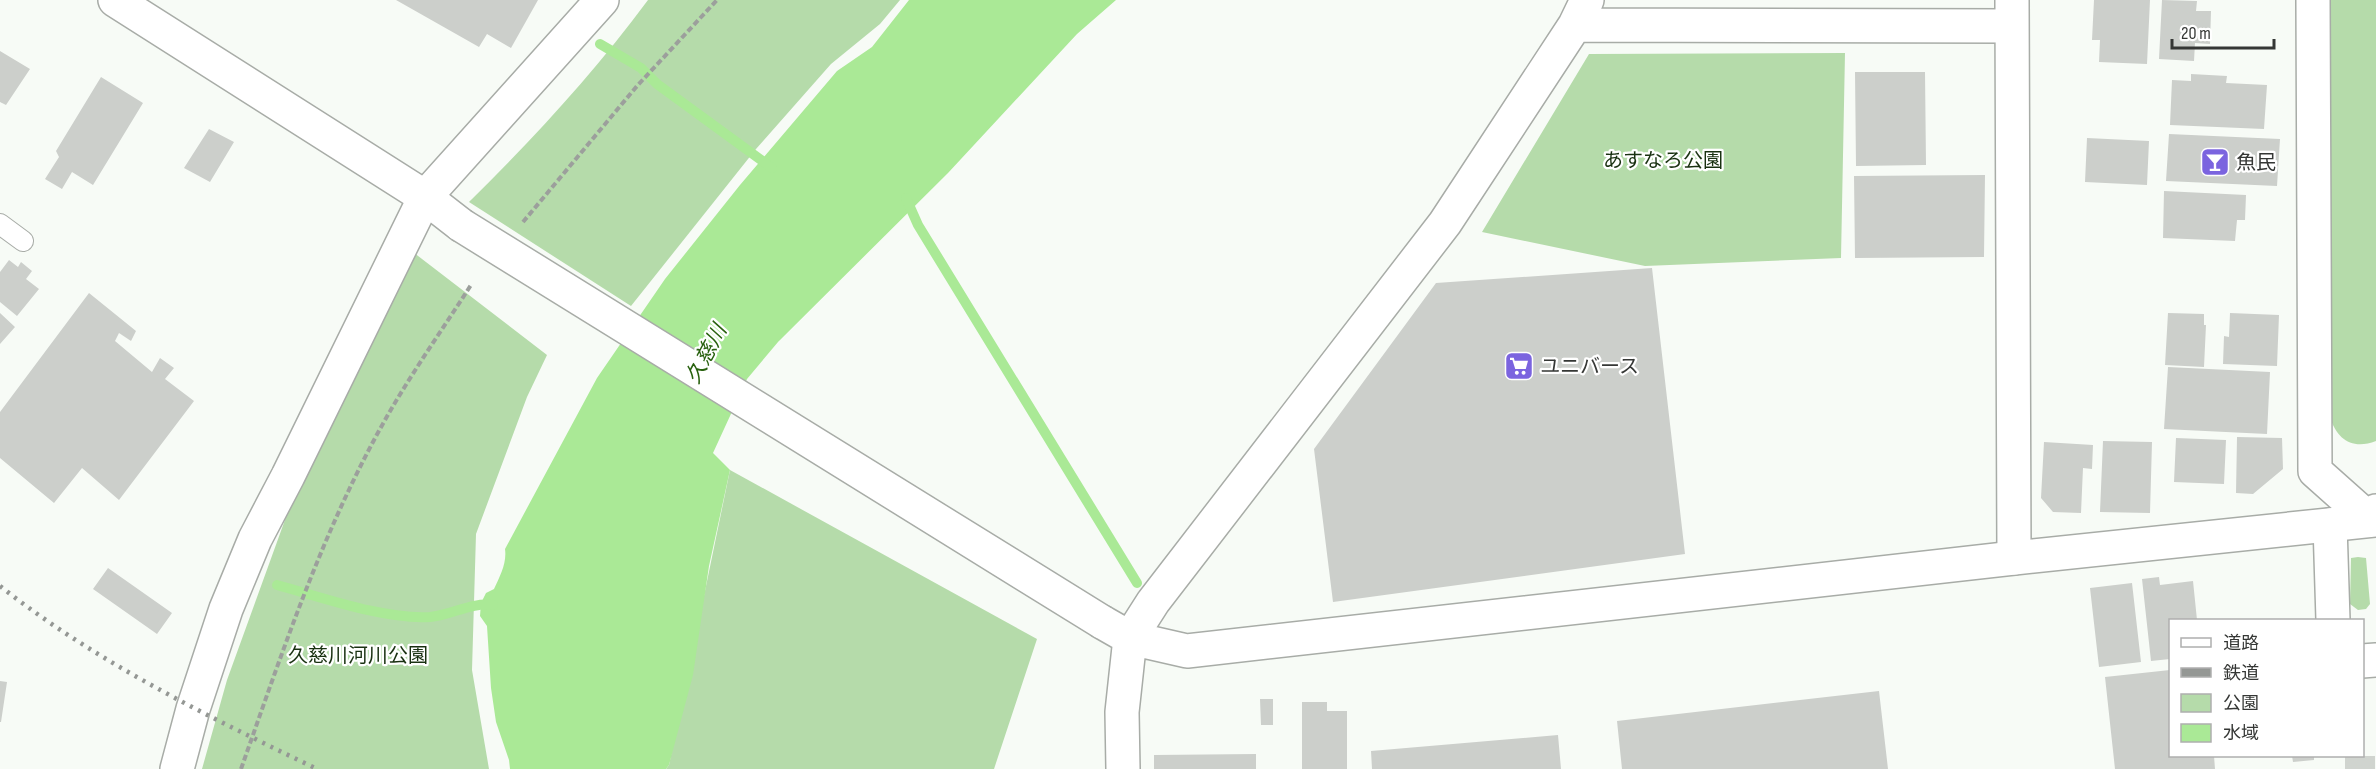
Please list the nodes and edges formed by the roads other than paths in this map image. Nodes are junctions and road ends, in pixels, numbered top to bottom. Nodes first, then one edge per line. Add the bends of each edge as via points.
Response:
1 (115, 0) edge
2 (602, 0) edge
3 (2313, 0) edge
4 (1581, 13) edge
5 (2012, 13) edge
6 (425, 196) junction
7 (0, 224) edge
8 (23, 241) dead end
9 (2374, 517) edge
10 (2330, 525) junction
11 (2014, 558) junction
12 (2333, 619) edge
13 (1130, 638) junction
14 (177, 769) edge
15 (1123, 769) edge

1 - 6 street
2 - 6 street
3 - 9 street via 2315,471
4 - 5 street
4 - 13 street via 1445,223 1153,602
5 - 11 street
6 - 13 street, bridge via 461,225
6 - 14 street via 255,539 222,621
7 - 8 lane
9 - 10 street
10 - 11 street
10 - 12 street
11 - 13 street via 1187,651
13 - 15 street via 1122,712

